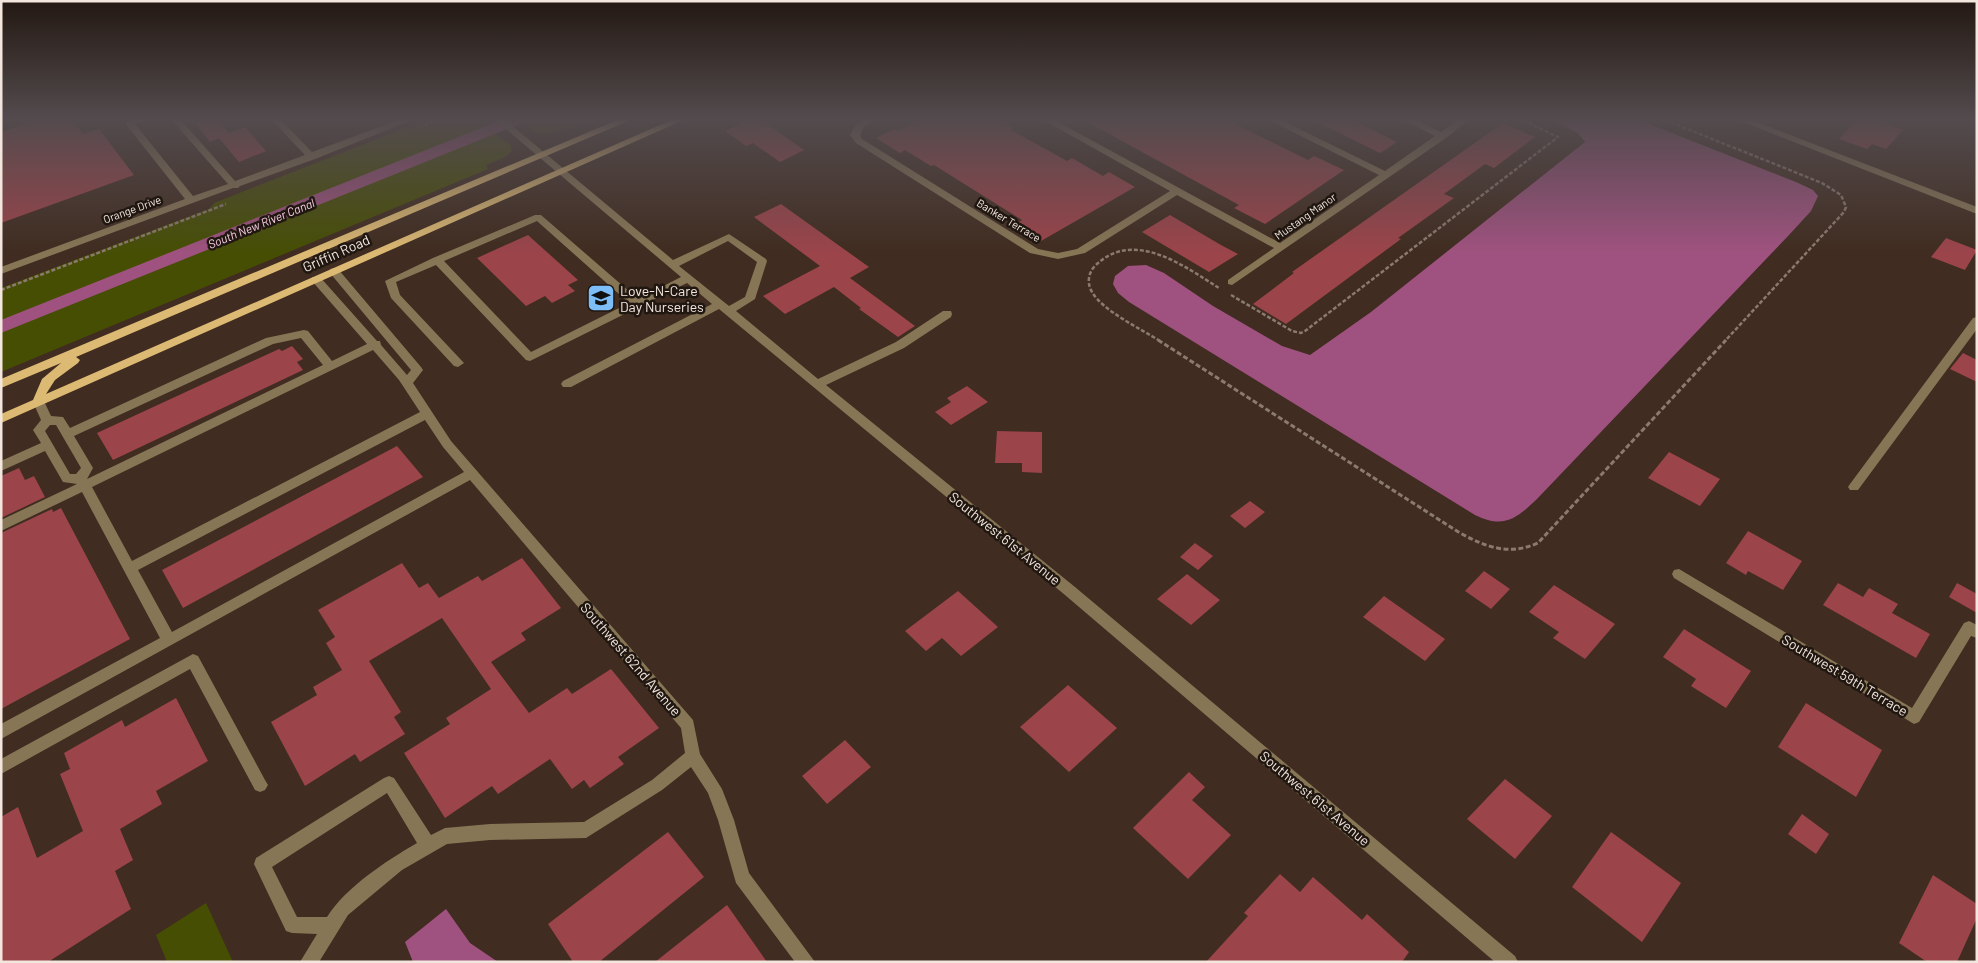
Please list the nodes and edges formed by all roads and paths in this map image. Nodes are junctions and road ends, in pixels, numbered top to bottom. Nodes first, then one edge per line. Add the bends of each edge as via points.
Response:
1 (161, 163) edge
2 (214, 163) edge
3 (296, 163) edge
4 (526, 163) edge
5 (550, 163) edge
6 (581, 163) edge
7 (893, 163) edge
8 (1126, 163) edge
9 (1361, 163) edge
10 (1404, 163) edge
11 (1524, 163) edge
12 (1772, 163) edge
13 (1853, 163) edge
14 (560, 172) junction
15 (1386, 175) junction
16 (235, 186) junction
17 (1177, 191) junction
18 (192, 201) junction
19 (1977, 211) edge
20 (1281, 248) junction
21 (437, 260) junction
22 (672, 266) junction
23 (1, 271) edge
24 (334, 271) junction
25 (688, 278) junction
26 (316, 279) junction
27 (1232, 282) dead end
28 (636, 303) junction
29 (724, 308) junction
30 (947, 314) dead end
31 (1977, 321) edge
32 (104, 341) junction
33 (376, 344) junction
34 (458, 364) dead end
35 (330, 366) junction
36 (407, 383) junction
37 (1, 384) edge
38 (567, 384) dead end
39 (817, 384) junction
40 (39, 402) junction
41 (426, 414) junction
42 (1, 418) edge
43 (47, 421) junction
44 (67, 434) junction
45 (48, 445) junction
46 (1, 466) edge
47 (472, 472) junction
48 (82, 482) junction
49 (1854, 487) dead end
50 (1, 526) edge
51 (130, 568) junction
52 (1679, 574) dead end
53 (1977, 632) edge
54 (168, 640) junction
55 (1, 732) edge
56 (693, 756) junction
57 (1, 767) edge
58 (260, 785) dead end
59 (428, 846) junction
60 (331, 926) junction
61 (1506, 961) edge
62 (309, 962) edge
63 (806, 962) edge

1 - 18 street
2 - 16 street
3 - 16 street, Orange Drive
4 - 32 main road, Griffin Road
5 - 14 street, Southwest 61st Avenue
6 - 14 main road, Griffin Road
7 - 17 street, Banker Terrace via 1046,256 1071,256
8 - 17 street
9 - 15 street
10 - 15 street, Mustang Manor
11 - 12 path via 1301,334 1156,252 1122,251 1106,259 1089,273 1087,287 1101,303 1460,533 1497,550 1514,552 1538,543 1846,207 1841,196 1822,183
13 - 19 street
14 - 22 street, Southwest 61st Avenue
14 - 24 main road, Griffin Road
15 - 20 street, Mustang Manor
16 - 18 street, Orange Drive
17 - 20 street
18 - 23 street, Orange Drive
20 - 27 street, Mustang Manor
21 - 28 street via 538,216
21 - 28 street via 530,357
21 - 34 street via 390,281 395,296
22 - 25 street, Southwest 61st Avenue
22 - 29 street via 729,237 762,260 750,299
24 - 26 main road, Griffin Road
24 - 36 street via 417,370
25 - 28 street
25 - 29 street, Southwest 61st Avenue
26 - 33 street, Southwest 62nd Avenue
26 - 40 main road, Griffin Road
29 - 38 street
29 - 39 street, Southwest 61st Avenue
30 - 39 street via 924,333 894,350
31 - 49 street
32 - 37 main road, Griffin Road
32 - 40 main road via 61,368 47,381 40,392
33 - 35 street
33 - 36 street, Southwest 62nd Avenue
35 - 44 street via 304,334 270,341
35 - 48 street
36 - 41 street, Southwest 62nd Avenue
39 - 61 street, Southwest 61st Avenue via 1070,591
40 - 42 main road, Griffin Road
40 - 43 street
41 - 47 street, Southwest 62nd Avenue
41 - 51 street
43 - 44 street via 60,420
43 - 45 street via 39,430
44 - 48 street via 87,468
45 - 46 street
45 - 48 street via 67,479
47 - 54 street
47 - 56 street, Southwest 62nd Avenue via 688,725
48 - 50 street
48 - 51 street
51 - 54 street
52 - 53 street, Southwest 59th Terrace via 1914,717 1969,627
54 - 55 street
56 - 59 street via 657,785 586,830 445,836
56 - 63 street, Southwest 62nd Avenue via 717,797 742,877
57 - 58 street via 193,660
59 - 60 street via 396,864 342,909
59 - 60 street via 389,783 262,864 292,925
60 - 62 street

